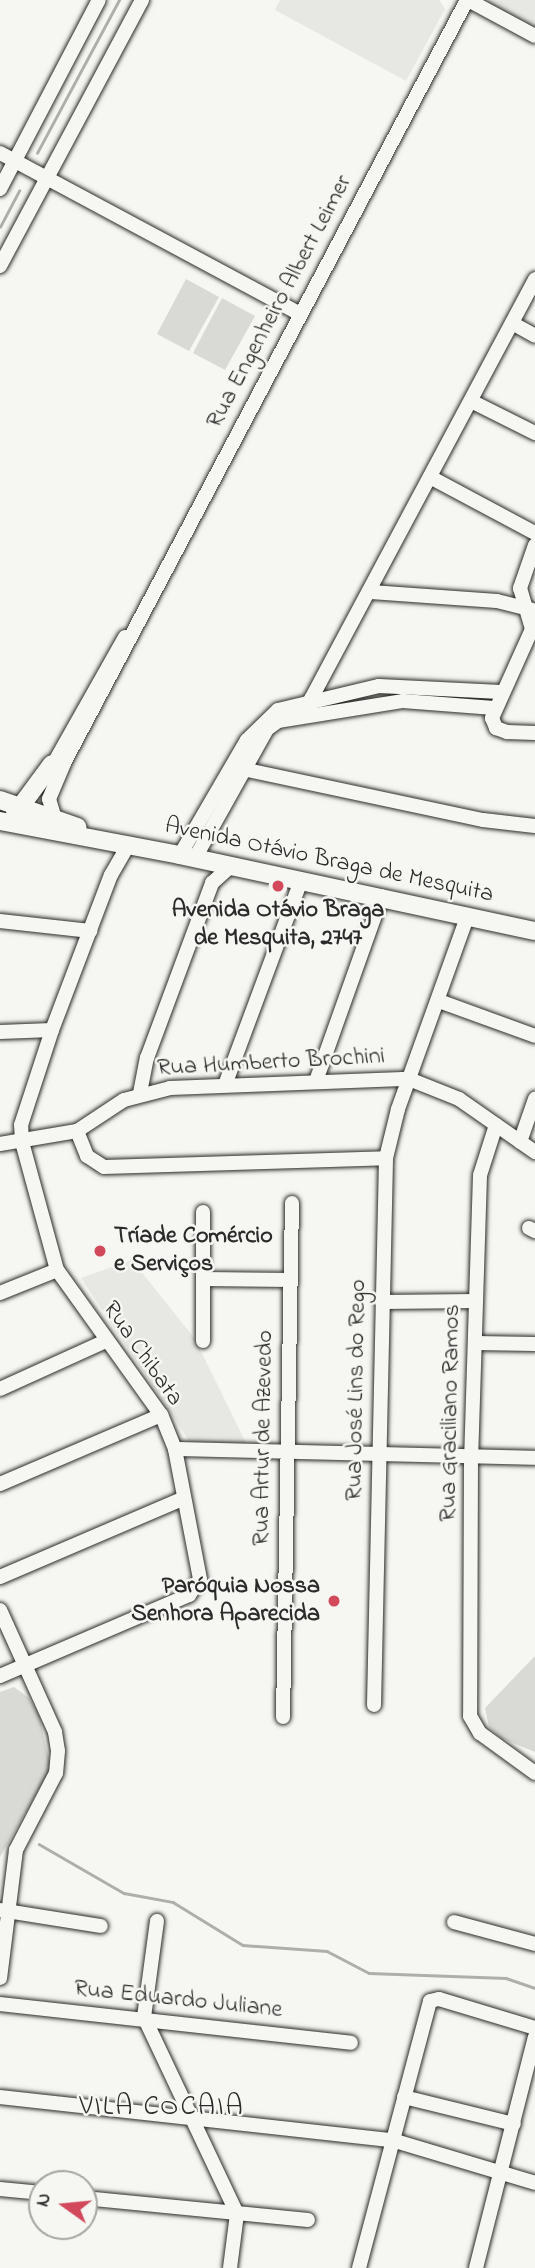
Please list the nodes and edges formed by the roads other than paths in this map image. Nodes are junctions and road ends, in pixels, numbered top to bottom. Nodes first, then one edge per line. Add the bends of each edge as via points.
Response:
1 (99, 0) edge
2 (142, 0) edge
3 (467, 0) edge
4 (535, 36) edge
5 (0, 153) edge
6 (15, 161) junction
7 (48, 178) junction
8 (0, 189) edge
9 (0, 265) edge
10 (535, 279) edge
11 (300, 314) junction
12 (512, 323) junction
13 (535, 336) edge
14 (471, 401) junction
15 (535, 433) edge
16 (430, 477) junction
17 (535, 533) edge
18 (535, 545) edge
19 (370, 592) junction
20 (531, 609) edge
21 (134, 625) junction
22 (501, 692) junction
23 (309, 706) junction
24 (495, 708) junction
25 (535, 733) edge
26 (52, 764) junction
27 (238, 768) junction
28 (0, 800) edge
29 (9, 814) edge
30 (48, 824) junction
31 (535, 826) edge
32 (121, 843) junction
33 (193, 857) junction
34 (231, 866) junction
35 (301, 881) junction
36 (212, 883) junction
37 (382, 896) junction
38 (468, 915) junction
39 (0, 921) edge
40 (90, 931) junction
41 (535, 931) edge
42 (439, 1001) junction
43 (52, 1030) junction
44 (0, 1032) edge
45 (535, 1036) edge
46 (409, 1079) junction
47 (316, 1081) junction
48 (225, 1085) junction
49 (140, 1093) junction
50 (535, 1098) edge
51 (496, 1125) junction
52 (77, 1131) junction
53 (22, 1142) junction
54 (520, 1142) junction
55 (0, 1144) edge
56 (535, 1153) edge
57 (386, 1158) junction
58 (292, 1203) dead end
59 (203, 1212) dead end
60 (57, 1269) junction
61 (203, 1279) junction
62 (290, 1280) junction
63 (0, 1293) edge
64 (476, 1301) junction
65 (382, 1302) junction
66 (106, 1340) junction
67 (202, 1342) dead end
68 (476, 1343) junction
69 (535, 1344) edge
70 (0, 1388) edge
71 (161, 1415) junction
72 (175, 1450) junction
73 (286, 1453) junction
74 (377, 1455) junction
75 (471, 1458) junction
76 (535, 1458) edge
77 (0, 1484) edge
78 (184, 1498) junction
79 (0, 1577) edge
80 (0, 1610) edge
81 (25, 1666) junction
82 (0, 1676) edge
83 (374, 1705) dead end
84 (283, 1717) dead end
85 (535, 1773) edge
86 (3, 1911) edge
87 (157, 1921) dead end
88 (454, 1922) dead end
89 (101, 1926) dead end
90 (535, 1944) edge
91 (0, 1978) edge
92 (0, 2004) edge
93 (144, 2017) junction
94 (535, 2028) edge
95 (535, 2037) edge
96 (351, 2043) dead end
97 (530, 2083) edge
98 (0, 2096) edge
99 (404, 2097) junction
100 (194, 2117) junction
101 (514, 2124) junction
102 (393, 2140) junction
103 (501, 2173) junction
104 (535, 2183) edge
105 (0, 2189) edge
106 (28, 2192) edge
107 (98, 2199) edge
108 (237, 2214) junction
109 (308, 2220) dead end
110 (230, 2268) edge
111 (359, 2268) edge
112 (476, 2268) edge

1 - 6 street
2 - 7 street
3 - 4 street
3 - 11 street, Rua Engenheiro Albert Leimer
5 - 6 street
6 - 7 street
6 - 8 street
7 - 9 street
7 - 11 street
10 - 12 street
11 - 21 street, Rua Engenheiro Albert Leimer
12 - 13 street
12 - 14 street
14 - 15 street
14 - 16 street
16 - 17 street
16 - 19 street
18 - 20 street via 520,581
19 - 20 street
19 - 23 street
20 - 22 street via 529,642
21 - 26 street, Rua Engenheiro Albert Leimer via 112,653
21 - 30 street, Rua Engenheiro Albert Leimer via 121,659 54,785
22 - 23 street via 403,684
22 - 24 street
23 - 24 street via 403,701
23 - 27 street via 272,724
24 - 25 street via 496,727
26 - 29 main road
26 - 30 street, Rua Engenheiro Albert Leimer via 42,789
27 - 31 street via 483,820
27 - 33 street
28 - 29 main road
29 - 30 main road, Avenida Otávio Braga de Mesquita
30 - 32 main road, Avenida Otávio Braga de Mesquita
32 - 33 main road, Avenida Otávio Braga de Mesquita
32 - 40 street
33 - 34 main road, Avenida Otávio Braga de Mesquita
33 - 36 street
34 - 35 main road, Avenida Otávio Braga de Mesquita
34 - 36 street
35 - 37 main road, Avenida Otávio Braga de Mesquita
35 - 48 street
36 - 49 street via 147,1058
37 - 38 main road, Avenida Otávio Braga de Mesquita
37 - 47 street
38 - 41 main road, Avenida Otávio Braga de Mesquita
38 - 42 street, Rua José Lins do Rego
39 - 40 street
40 - 43 street
42 - 45 street
42 - 46 street, Rua José Lins do Rego
43 - 44 street
43 - 53 street via 21,1125
46 - 47 street, Rua Humberto Brochini
46 - 51 street, Rua Humberto Brochini via 459,1099
46 - 57 street, Rua José Lins do Rego
47 - 48 street, Rua Humberto Brochini
48 - 49 street, Rua Humberto Brochini
49 - 52 street, Rua Humberto Brochini
50 - 54 street
51 - 54 street, Rua Humberto Brochini
51 - 64 street, Rua Graciliano Ramos via 480,1175
52 - 53 street, Rua Humberto Brochini
52 - 57 street via 87,1156 104,1167
53 - 55 street, Rua Humberto Brochini
53 - 60 street, Rua Chibata
54 - 56 street, Rua Humberto Brochini
57 - 65 street, Rua José Lins do Rego
58 - 62 street, Rua Artur de Azevedo
59 - 61 street
60 - 63 street
60 - 66 street, Rua Chibata
61 - 62 street
61 - 67 street
62 - 73 street, Rua Artur de Azevedo
64 - 65 street
64 - 68 street, Rua Graciliano Ramos
65 - 74 street, Rua José Lins do Rego
66 - 70 street
66 - 71 street, Rua Chibata
68 - 69 street
68 - 75 street, Rua Graciliano Ramos
71 - 72 street, Rua Chibata
71 - 77 street
72 - 73 street
72 - 78 street, Rua Chibata
73 - 74 street
73 - 84 street, Rua Artur de Azevedo
74 - 75 street
74 - 83 street, Rua José Lins do Rego
75 - 76 street
75 - 85 street, Rua Graciliano Ramos via 470,1716 480,1733
78 - 79 street
78 - 81 street, Rua Chibata via 199,1561 199,1585 189,1595
80 - 81 street
81 - 82 street
81 - 86 street via 55,1732 58,1763 16,1850
86 - 89 street
86 - 91 street
87 - 93 street
88 - 90 street
92 - 93 street, Rua Eduardo Juliane
93 - 96 street, Rua Eduardo Juliane
93 - 100 street
94 - 99 street via 432,1998
95 - 97 street
97 - 101 street
98 - 100 street
99 - 101 street
99 - 102 street
100 - 102 street
100 - 108 street
101 - 103 street
102 - 103 street
102 - 111 street
103 - 104 street
103 - 112 street
105 - 106 street
107 - 108 street
108 - 109 street
108 - 110 street

